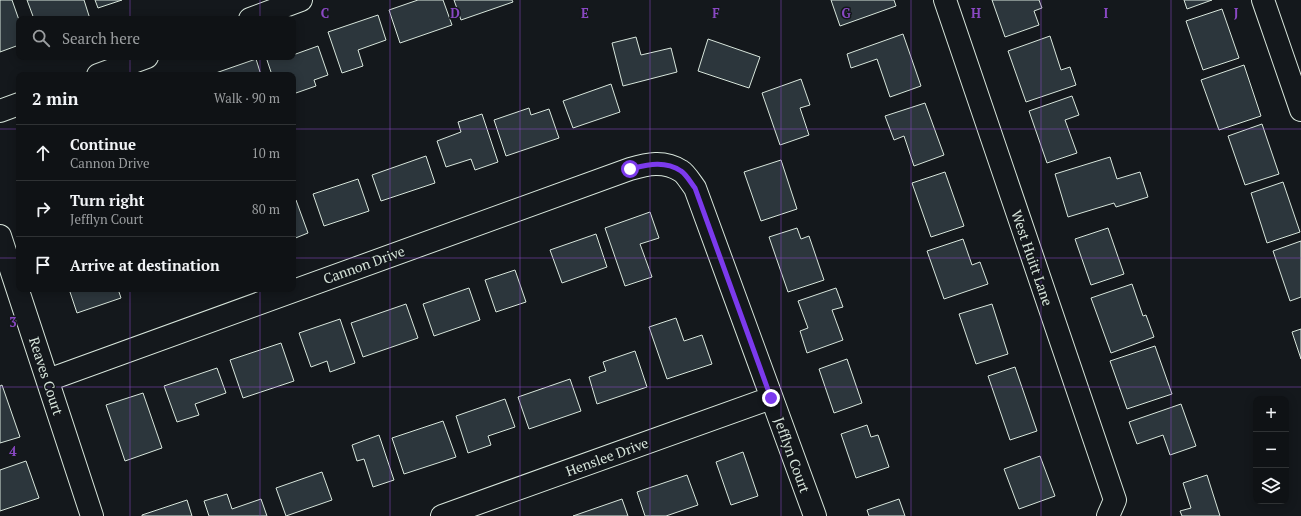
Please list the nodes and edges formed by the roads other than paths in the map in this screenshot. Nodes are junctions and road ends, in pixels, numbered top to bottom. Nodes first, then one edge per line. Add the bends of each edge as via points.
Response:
1 (301, 0) edge
2 (945, 0) edge
3 (1263, 0) edge
4 (258, 16) edge
5 (139, 60) edge
6 (106, 72) edge
7 (16, 105) edge
8 (1301, 110) edge
9 (0, 111) edge
10 (682, 171) joint
11 (0, 236) edge
12 (16, 284) edge
13 (296, 290) edge
14 (19, 292) edge
15 (291, 292) edge
16 (48, 380) junction
17 (771, 398) junction
18 (92, 516) edge
19 (442, 516) edge
20 (815, 516) edge
21 (1108, 516) edge

1 - 4 street
2 - 21 street, West Huitt Lane via 1114,500
3 - 8 street
5 - 6 street
7 - 9 street
10 - 13 street, Cannon Drive via 667,165 650,164 630,169
10 - 17 street, Jefflyn Court via 695,188
11 - 12 street, Reaves Court
14 - 16 street, Reaves Court
15 - 16 street, Cannon Drive
16 - 18 street, Reaves Court
17 - 19 street, Henslee Drive
17 - 20 street, Jefflyn Court

